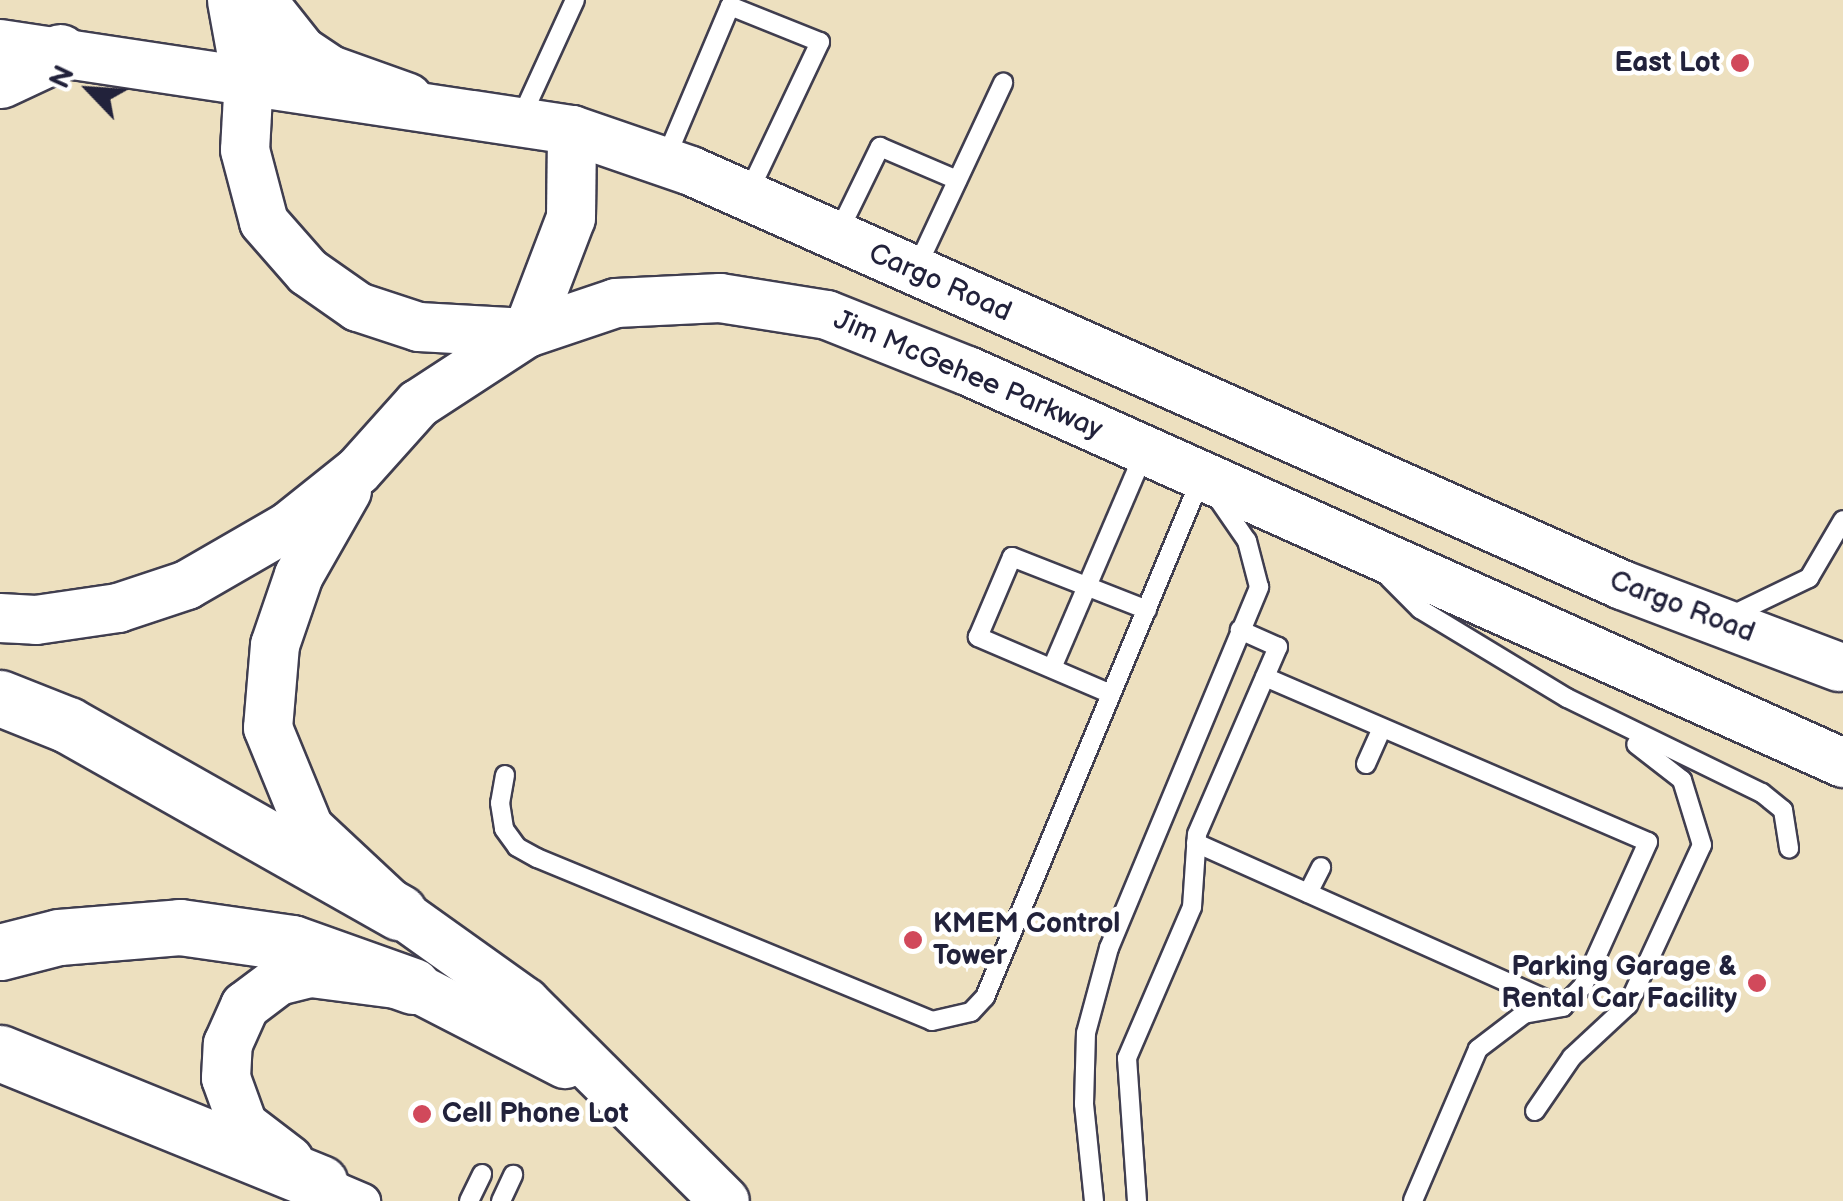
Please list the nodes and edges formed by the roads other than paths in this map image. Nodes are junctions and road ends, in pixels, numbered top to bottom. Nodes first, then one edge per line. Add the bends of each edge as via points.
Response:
1 (235, 0) edge
2 (256, 0) edge
3 (575, 0) edge
4 (0, 44) edge
5 (60, 52) junction
6 (249, 77) junction
7 (0, 80) edge
8 (1002, 84) dead end
9 (405, 100) junction
10 (520, 120) junction
11 (572, 130) junction
12 (664, 162) junction
13 (957, 180) junction
14 (747, 196) junction
15 (836, 236) junction
16 (915, 272) junction
17 (526, 333) junction
18 (1145, 450) junction
19 (358, 471) junction
20 (1202, 476) junction
21 (1843, 520) edge
22 (1358, 547) junction
23 (1086, 586) junction
24 (1146, 610) junction
25 (0, 618) edge
26 (1718, 621) junction
27 (1240, 630) junction
28 (1052, 668) junction
29 (1840, 670) edge
30 (1265, 677) junction
31 (1112, 694) junction
32 (0, 698) edge
33 (1597, 714) junction
34 (1762, 726) junction
35 (1382, 728) junction
36 (1843, 763) edge
37 (1366, 764) dead end
38 (1843, 773) edge
39 (505, 776) dead end
40 (1196, 843) junction
41 (1789, 849) dead end
42 (1320, 867) dead end
43 (1308, 893) junction
44 (399, 912) junction
45 (0, 952) edge
46 (413, 986) junction
47 (1563, 1006) junction
48 (0, 1052) edge
49 (618, 1094) junction
50 (1536, 1111) dead end
51 (482, 1174) dead end
52 (512, 1176) dead end
53 (341, 1192) edge
54 (469, 1201) edge
55 (501, 1201) edge
56 (725, 1201) edge
57 (1094, 1201) edge
58 (1137, 1201) edge
59 (1413, 1201) edge

1 - 6 main road
2 - 9 main road via 299,53 329,73
3 - 10 lane
4 - 5 main road, Cargo Road
5 - 6 main road, Cargo Road
5 - 7 main road
6 - 9 main road, Cargo Road
6 - 17 main road via 245,150 264,222 308,272 358,307 419,327
8 - 13 lane
9 - 10 main road, Cargo Road
10 - 11 main road, Cargo Road
11 - 12 main road, Cargo Road
11 - 17 main road via 571,218
12 - 14 main road, Cargo Road
12 - 14 lane via 730,6 820,42
13 - 15 lane via 880,147
13 - 16 lane
14 - 15 main road, Cargo Road
15 - 16 main road, Cargo Road
16 - 26 main road, Cargo Road
17 - 18 main road, Jim McGehee Parkway via 616,303 720,298 827,316
17 - 19 main road, Jim McGehee Parkway via 418,404
18 - 20 main road, Jim McGehee Parkway
18 - 23 lane
19 - 25 main road, Jim McGehee Parkway via 288,526 187,584 118,608 36,620
19 - 44 main road via 299,575 275,645 268,728 309,828
20 - 22 main road, Jim McGehee Parkway
20 - 24 lane
20 - 27 lane via 1247,541 1259,587
21 - 26 lane via 1809,578
22 - 33 lane via 1420,609
22 - 34 main road, Jim McGehee Parkway
23 - 24 lane
23 - 28 lane
23 - 28 lane via 1012,556 978,637
24 - 31 lane
26 - 29 main road, Cargo Road
27 - 30 lane via 1278,646
27 - 57 lane via 1109,948 1086,1033 1084,1104
28 - 31 lane
30 - 35 lane
30 - 40 lane
31 - 39 lane via 985,997 950,1020 932,1021 537,858 504,830
32 - 44 main road via 68,725
33 - 41 lane via 1762,793 1783,810
33 - 50 lane via 1682,780 1702,846 1628,1005 1572,1057
34 - 36 main road, Jim McGehee Parkway
34 - 38 lane
35 - 37 lane
35 - 47 lane via 1648,842 1583,986
40 - 43 lane
40 - 58 lane via 1192,907 1127,1058
42 - 43 lane
43 - 47 lane
44 - 49 main road via 525,1002
45 - 46 main road via 58,937 180,927 292,943
46 - 49 main road
46 - 53 main road via 311,973 278,982 245,1006 228,1044 226,1078 243,1126
47 - 59 lane via 1524,1014 1478,1049
48 - 53 main road
49 - 56 main road
51 - 54 lane
52 - 55 lane

